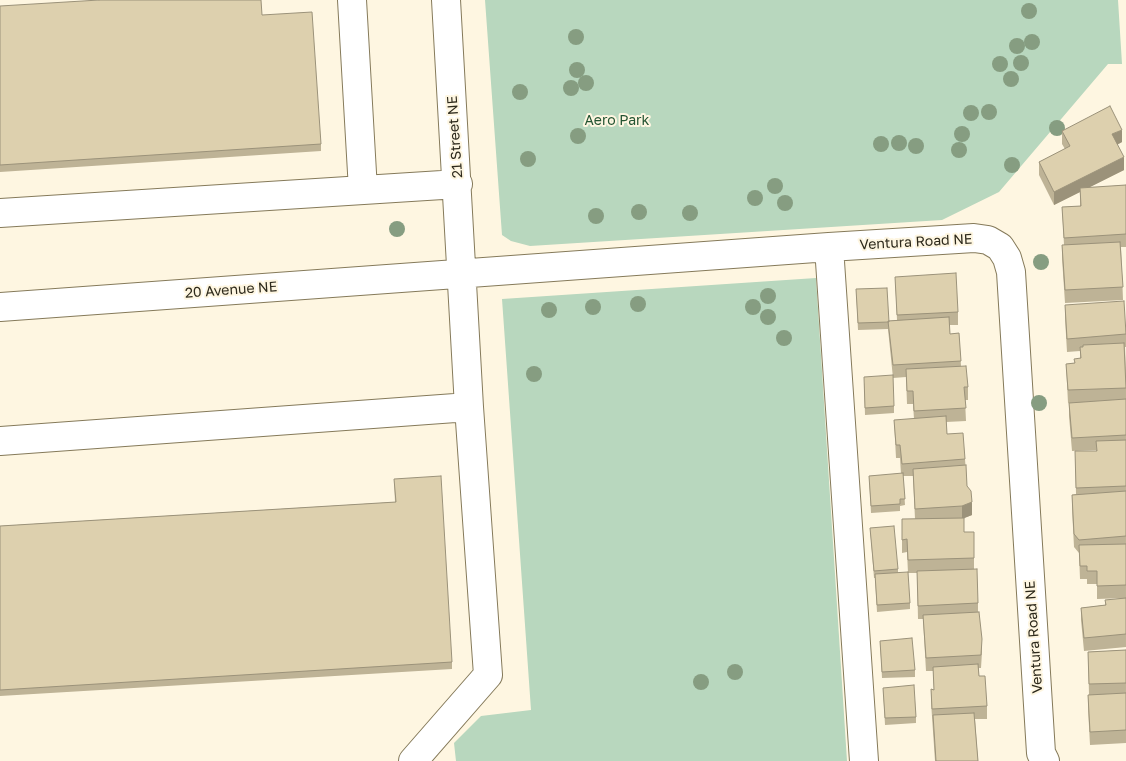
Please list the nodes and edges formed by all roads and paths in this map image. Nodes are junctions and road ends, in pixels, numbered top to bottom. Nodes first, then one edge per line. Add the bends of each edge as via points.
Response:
1 (352, 0) edge
2 (446, 0) edge
3 (458, 184) junction
4 (363, 190) junction
5 (0, 213) edge
6 (829, 247) junction
7 (462, 274) junction
8 (0, 307) edge
9 (469, 407) junction
10 (0, 441) edge
11 (413, 761) edge
12 (864, 761) edge
13 (1045, 761) edge

1 - 4 street
2 - 3 street, 21 Street NE
3 - 4 street
3 - 7 street, 21 Street NE
4 - 5 street
6 - 7 street, Ventura Road NE
6 - 12 street
6 - 13 street, Ventura Road NE via 974,238 988,240 1000,247 1007,258 1011,272 1041,753
7 - 8 street, 20 Avenue NE
7 - 9 street, 21 Street NE
9 - 10 street
9 - 11 street, 21 Street NE via 488,675

